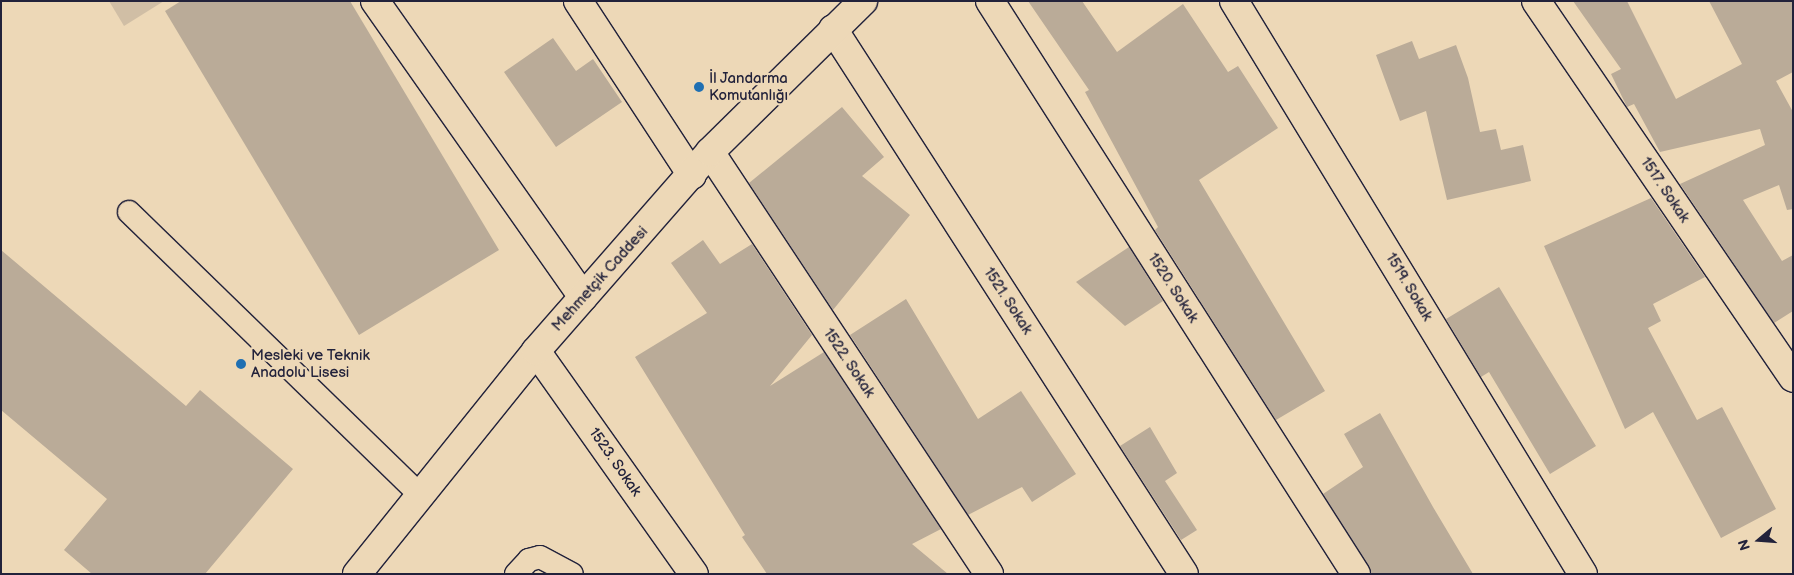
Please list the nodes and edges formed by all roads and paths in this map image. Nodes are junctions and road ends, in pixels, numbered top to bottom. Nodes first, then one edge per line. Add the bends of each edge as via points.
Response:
1 (375, 1) edge
2 (578, 1) edge
3 (862, 1) edge
4 (990, 1) edge
5 (1234, 1) edge
6 (1536, 1) edge
7 (832, 29) junction
8 (710, 152) junction
9 (692, 175) junction
10 (129, 212) dead end
11 (583, 297) junction
12 (536, 351) junction
13 (1793, 378) edge
14 (420, 495) junction
15 (357, 574) edge
16 (516, 574) edge
17 (572, 574) edge
18 (694, 574) edge
19 (989, 574) edge
20 (1184, 574) edge
21 (1356, 574) edge
22 (1583, 574) edge

1 - 11 street
2 - 9 street
3 - 7 street, Mehmetçik Caddesi
4 - 21 street, 1520. Sokak
5 - 22 street, 1519. Sokak
6 - 13 street, 1517. Sokak
7 - 8 street, Mehmetçik Caddesi
7 - 20 street, 1521. Sokak
8 - 9 street, Mehmetçik Caddesi
8 - 19 street, 1522. Sokak
9 - 11 street, Mehmetçik Caddesi
10 - 14 lane
11 - 12 street, Mehmetçik Caddesi
12 - 14 street, Mehmetçik Caddesi
12 - 18 street, 1523. Sokak
14 - 15 street, Mehmetçik Caddesi
16 - 17 lane via 529,560 540,557

